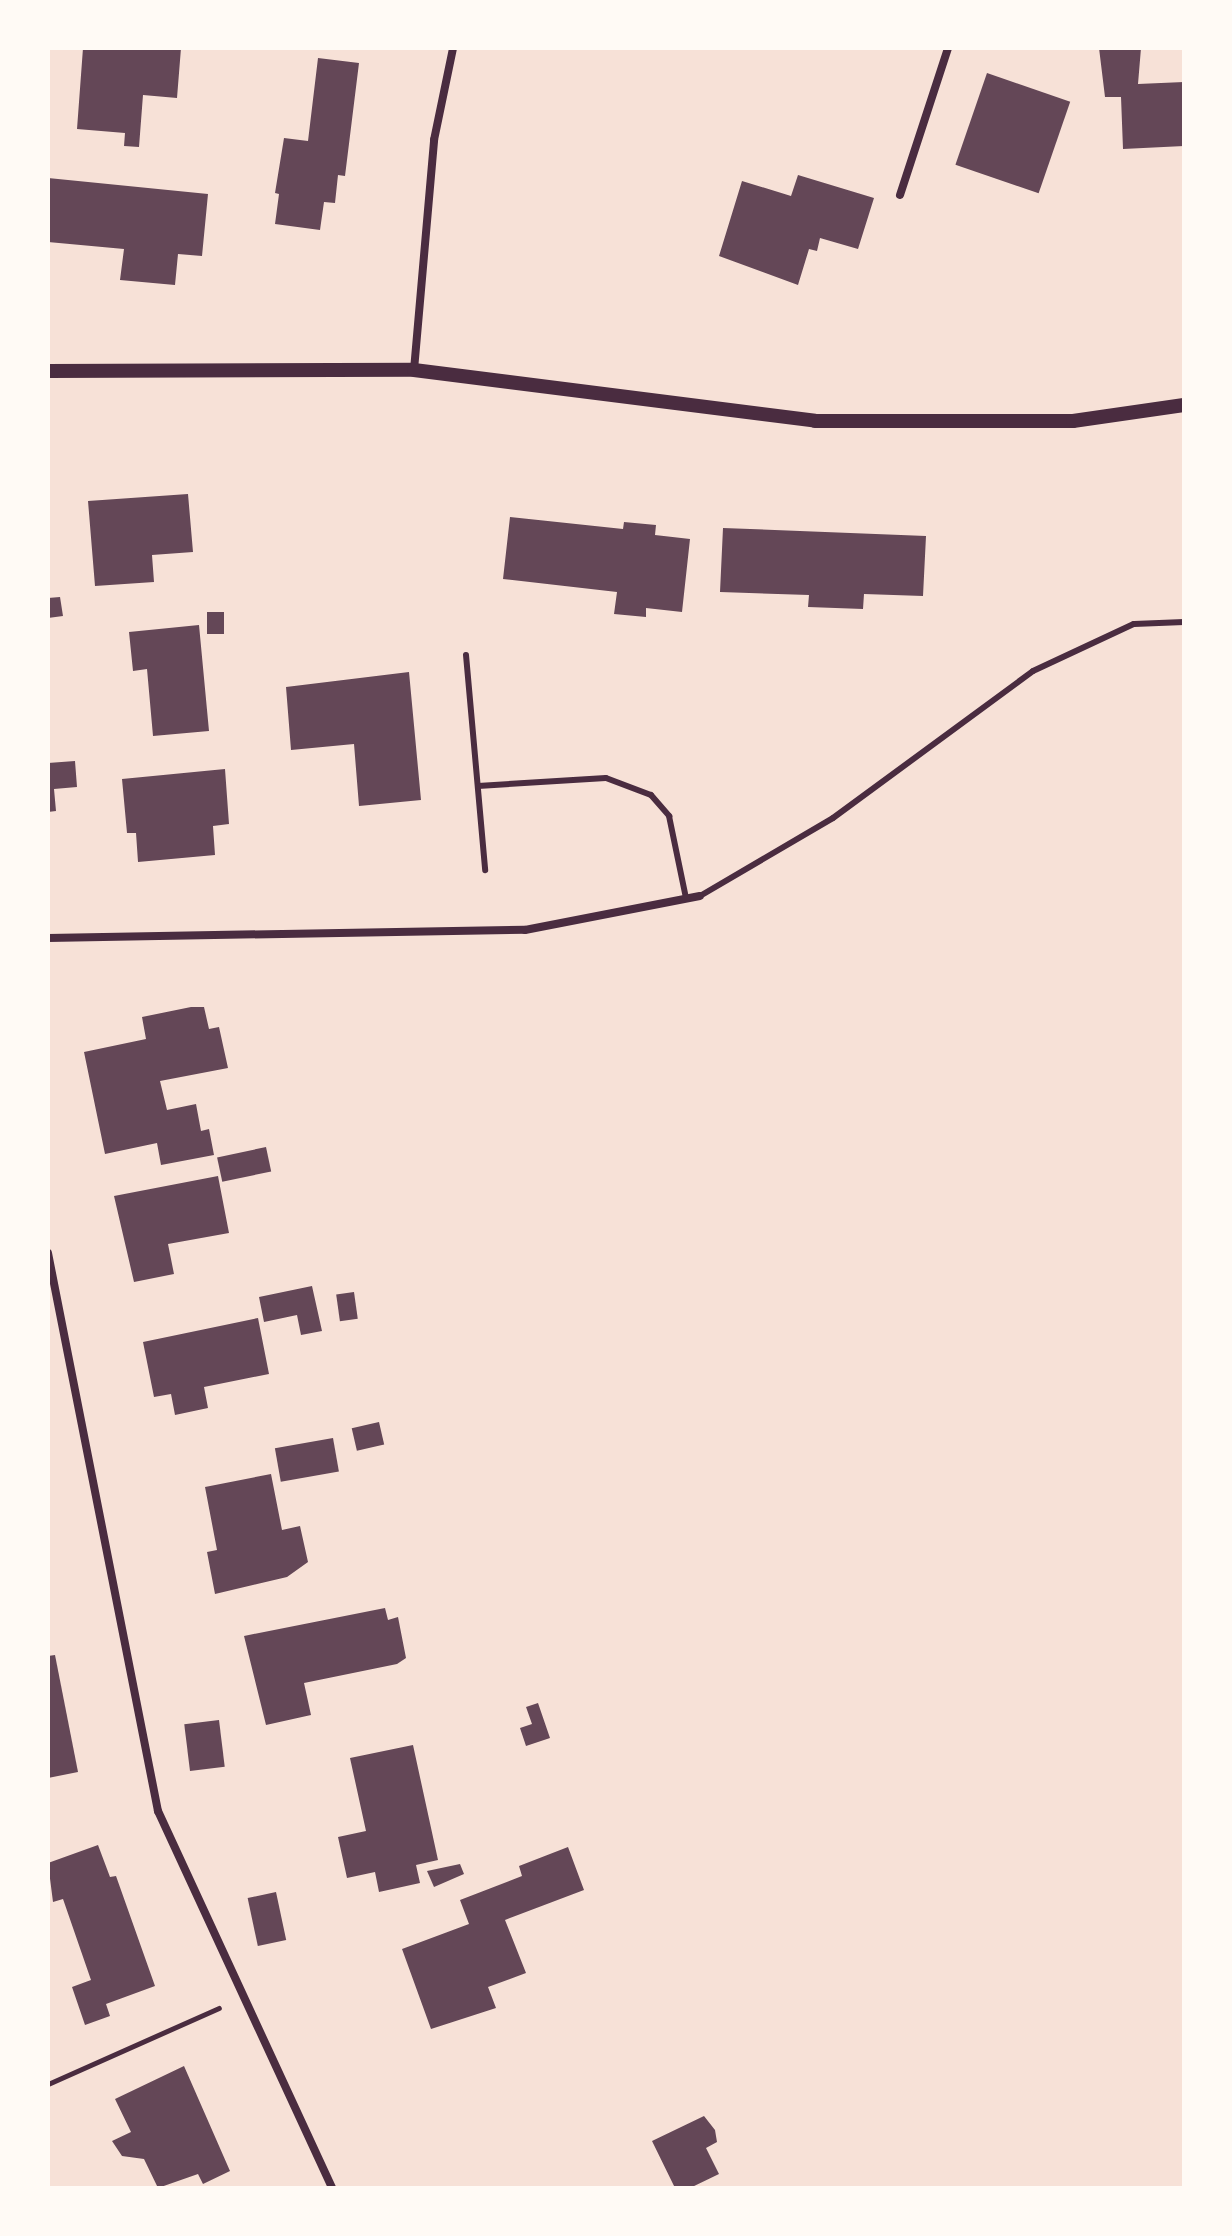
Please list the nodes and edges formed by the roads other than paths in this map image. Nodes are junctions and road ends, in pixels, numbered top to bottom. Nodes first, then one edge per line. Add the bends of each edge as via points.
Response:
1 (453, 48) edge
2 (948, 48) edge
3 (900, 195) dead end
4 (414, 370) junction
5 (48, 371) edge
6 (1184, 405) edge
7 (1184, 622) edge
8 (466, 655) dead end
9 (478, 786) junction
10 (485, 870) dead end
11 (700, 896) joint
12 (686, 898) junction
13 (48, 938) edge
14 (48, 1253) edge
15 (332, 2188) edge

1 - 4 street via 434,140
2 - 3 street
4 - 5 street
4 - 6 street via 815,421 1073,421
7 - 11 lane via 1134,624 1033,671 833,818
8 - 9 lane
9 - 10 lane
9 - 12 lane via 606,778 627,782 651,795 669,816
11 - 12 street
12 - 13 street via 525,930
14 - 15 street via 158,1811

